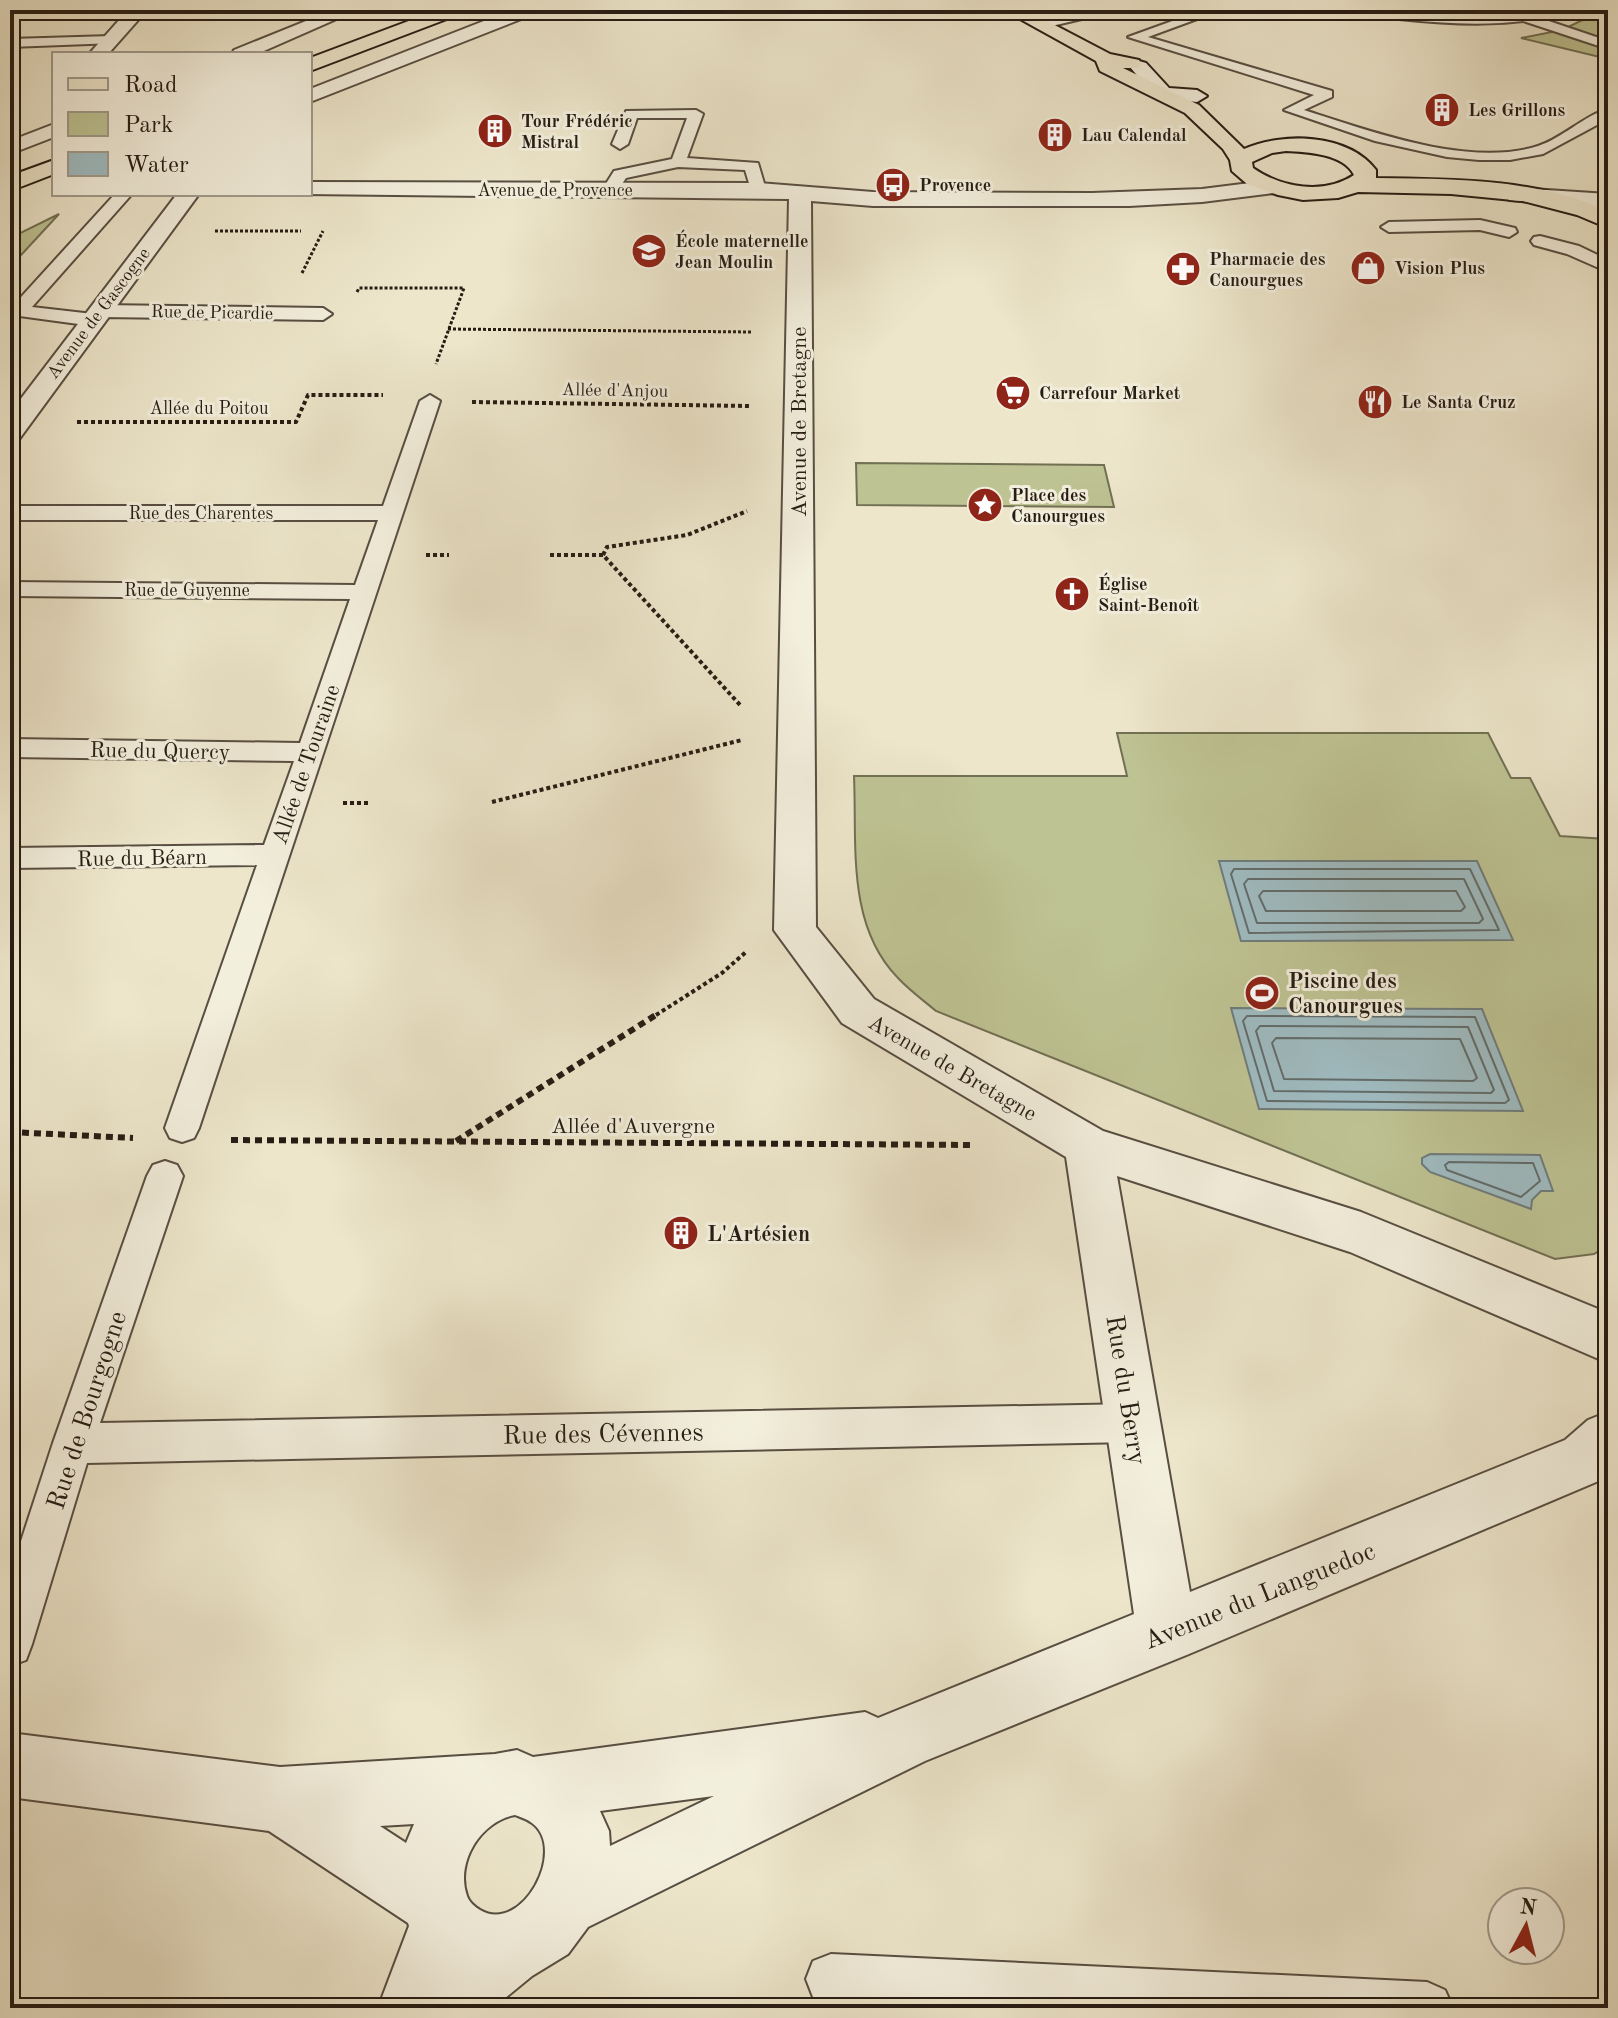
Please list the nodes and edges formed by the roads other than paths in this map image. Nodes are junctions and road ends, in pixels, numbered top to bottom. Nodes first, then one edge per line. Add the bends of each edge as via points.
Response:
1 (138, 10) edge
2 (348, 10) edge
3 (454, 10) edge
4 (528, 10) edge
5 (1013, 10) edge
6 (1097, 10) edge
7 (1367, 10) edge
8 (1559, 10) edge
9 (1210, 12) edge
10 (1521, 16) junction
11 (1039, 24) junction
12 (10, 43) edge
13 (1608, 45) edge
14 (104, 47) edge
15 (246, 52) edge
16 (1104, 58) junction
17 (312, 64) edge
18 (1139, 67) junction
19 (1163, 94) junction
20 (312, 95) edge
21 (1197, 96) junction
22 (1222, 109) dead end
23 (1608, 113) edge
24 (49, 124) edge
25 (1260, 128) dead end
26 (1371, 136) junction
27 (620, 144) dead end
28 (1299, 146) junction
29 (10, 148) edge
30 (1335, 152) junction
31 (678, 162) junction
32 (1242, 165) junction
33 (52, 167) edge
34 (1358, 174) junction
35 (1608, 183) edge
36 (10, 184) edge
37 (1554, 186) junction
38 (1274, 187) junction
39 (312, 189) edge
40 (610, 190) junction
41 (758, 190) junction
42 (800, 191) junction
43 (1517, 195) junction
44 (122, 196) edge
45 (186, 196) edge
46 (1608, 200) edge
47 (1608, 221) edge
48 (1389, 227) dead end
49 (1509, 232) dead end
50 (1540, 241) dead end
51 (1608, 267) edge
52 (323, 314) road end
53 (97, 316) junction
54 (430, 401) road end
55 (14, 427) edge
56 (10, 513) edge
57 (391, 513) junction
58 (10, 589) edge
59 (364, 592) junction
60 (10, 748) edge
61 (310, 752) junction
62 (274, 855) junction
63 (10, 858) edge
64 (182, 1128) dead end
65 (1088, 1146) junction
66 (165, 1176) dead end
67 (1608, 1338) edge
68 (1133, 1423) junction
69 (1608, 1439) edge
70 (73, 1443) junction
71 (1168, 1633) junction
72 (10, 1644) edge
73 (903, 1739) junction
74 (10, 1765) edge
75 (516, 1786) junction
76 (280, 1800) junction
77 (568, 1901) junction
78 (439, 1912) junction
79 (507, 1952) junction
80 (831, 1979) dead end
81 (413, 2008) edge
82 (437, 2008) edge
83 (1427, 2008) edge

1 - 14 street
2 - 15 street
3 - 17 main road
4 - 20 street
5 - 11 main road
6 - 11 street
7 - 10 street via 1440,18
8 - 10 street
9 - 26 lane via 1135,37 1327,94 1291,110
10 - 13 lane
11 - 16 main road
12 - 14 lane
16 - 18 main road
16 - 19 main road via 1107,67
18 - 19 street
18 - 21 main road
19 - 21 street
19 - 32 main road via 1192,109 1231,145
21 - 22 main road
23 - 26 lane via 1541,150 1510,156 1447,151
24 - 29 street
25 - 28 main road
26 - 30 lane
27 - 31 lane via 631,114 696,114
28 - 30 main road
28 - 32 main road via 1261,148
30 - 34 main road
31 - 40 lane via 620,174
31 - 41 lane via 752,166
32 - 38 main road
32 - 42 street, Avenue de Provence via 1193,186 836,185
33 - 36 main road
34 - 37 main road
34 - 38 main road via 1330,192
34 - 43 main road
35 - 37 street
37 - 46 main road
38 - 42 street, Avenue de Provence via 1171,198 836,197
39 - 40 street, Avenue de Provence
40 - 41 street, Avenue de Provence
41 - 42 street, Avenue de Provence
42 - 65 street, Avenue de Bretagne via 798,483 782,733 795,930 858,1011
43 - 46 street
43 - 47 main road via 1570,205
44 - 53 lane, Rue de Picardie via 19,311
45 - 53 street, Avenue de Gascogne
48 - 49 lane via 1480,225
50 - 51 lane
52 - 53 lane, Rue de Picardie
53 - 55 street, Avenue de Gascogne
54 - 57 lane, Allée de Touraine
56 - 57 lane, Rue des Charentes
57 - 59 lane, Allée de Touraine
58 - 59 lane, Rue de Guyenne
59 - 61 lane, Allée de Touraine
60 - 61 lane, Rue du Quercy
61 - 62 lane, Allée de Touraine
62 - 63 lane, Rue du Béarn
62 - 64 lane, Allée de Touraine
65 - 67 street, Avenue de Bretagne via 1361,1234
65 - 68 street, Rue du Berry
66 - 70 lane, Rue de Bourgogne
68 - 70 lane, Rue des Cévennes
68 - 71 street, Rue du Berry
69 - 71 street, Avenue du Languedoc via 1585,1460
70 - 72 lane, Rue de Bourgogne
71 - 73 street, Avenue du Languedoc
73 - 75 street, Avenue du Languedoc
73 - 77 street, Avenue du Languedoc
74 - 76 street, Avenue du Languedoc
75 - 76 street, Avenue du Languedoc
75 - 77 street via 557,1801 571,1820 578,1845 577,1873
75 - 78 street via 471,1798 453,1819 439,1843 432,1872
76 - 78 street, Avenue du Languedoc
77 - 79 street via 531,1942
78 - 79 street via 460,1942 482,1952
78 - 81 street
79 - 82 street
80 - 83 lane

